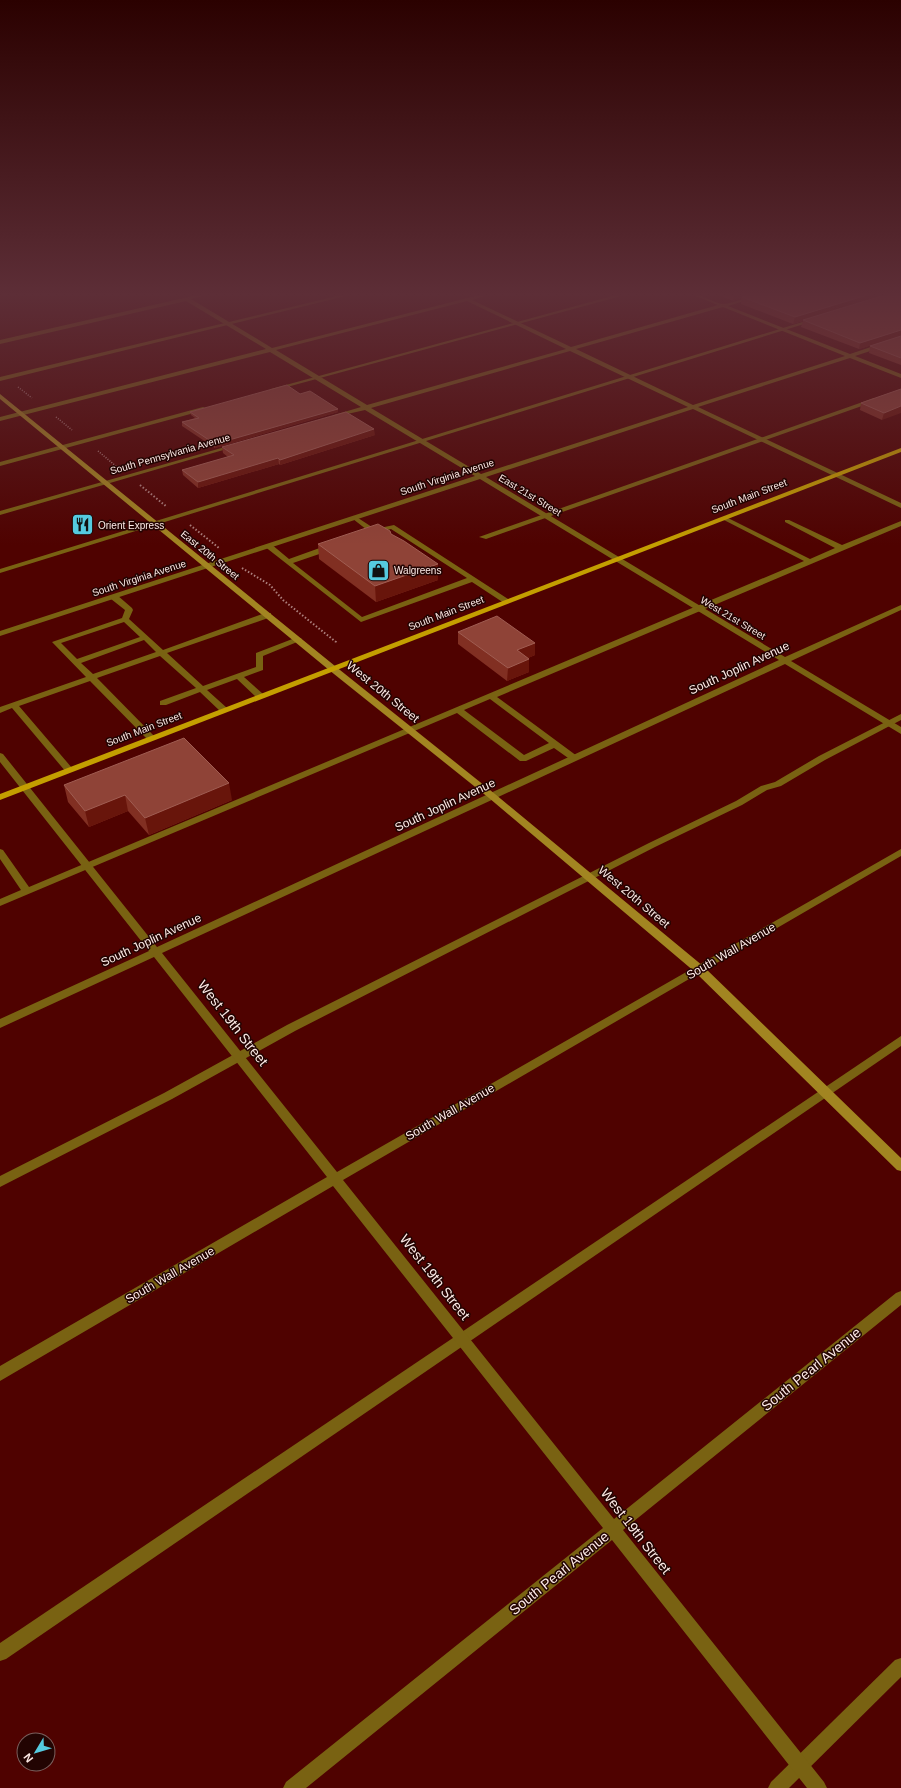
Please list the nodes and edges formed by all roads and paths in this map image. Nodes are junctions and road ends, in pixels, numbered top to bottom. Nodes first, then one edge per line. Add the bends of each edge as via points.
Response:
1 (156, 378) edge
2 (315, 378) edge
3 (317, 378) edge
4 (469, 378) edge
5 (625, 378) edge
6 (633, 378) edge
7 (781, 378) edge
8 (265, 392) edge
9 (0, 396) edge
10 (879, 398) edge
11 (212, 406) edge
12 (693, 407) junction
13 (367, 408) junction
14 (22, 413) junction
15 (0, 419) edge
16 (328, 419) edge
17 (761, 440) junction
18 (422, 441) junction
19 (244, 443) edge
20 (62, 447) junction
21 (901, 450) edge
22 (0, 464) edge
23 (836, 475) junction
24 (480, 477) junction
25 (106, 482) junction
26 (901, 506) edge
27 (0, 513) edge
28 (544, 516) junction
29 (355, 518) junction
30 (724, 518) junction
31 (787, 521) dead end
32 (156, 523) junction
33 (901, 523) edge
34 (371, 533) junction
35 (483, 537) dead end
36 (385, 538) edge
37 (339, 544) edge
38 (268, 546) junction
39 (841, 548) junction
40 (428, 558) edge
41 (616, 559) junction
42 (288, 562) junction
43 (809, 562) junction
44 (237, 564) dead end
45 (451, 564) junction
46 (208, 566) junction
47 (0, 571) edge
48 (473, 579) junction
49 (114, 597) junction
50 (507, 601) junction
51 (901, 607) edge
52 (698, 608) junction
53 (268, 615) junction
54 (125, 619) junction
55 (0, 634) edge
56 (146, 637) junction
57 (298, 640) junction
58 (336, 644) dead end
59 (162, 652) junction
60 (784, 661) junction
61 (76, 662) junction
62 (332, 668) junction
63 (238, 676) junction
64 (91, 678) junction
65 (202, 689) junction
66 (260, 696) junction
67 (491, 696) junction
68 (163, 703) dead end
69 (14, 705) junction
70 (0, 710) edge
71 (224, 710) junction
72 (458, 710) junction
73 (901, 717) edge
74 (889, 723) junction
75 (410, 730) junction
76 (901, 731) edge
77 (152, 738) junction
78 (555, 744) junction
79 (0, 756) edge
80 (574, 758) junction
81 (69, 770) junction
82 (25, 787) junction
83 (492, 796) junction
84 (0, 797) edge
85 (0, 852) edge
86 (901, 852) edge
87 (87, 866) junction
88 (589, 877) junction
89 (26, 891) junction
90 (0, 903) edge
91 (156, 952) junction
92 (699, 969) junction
93 (0, 1024) edge
94 (901, 1040) edge
95 (240, 1057) junction
96 (826, 1092) junction
97 (901, 1166) edge
98 (336, 1178) junction
99 (0, 1182) edge
100 (901, 1298) edge
101 (463, 1338) junction
102 (0, 1374) edge
103 (613, 1529) junction
104 (0, 1653) edge
105 (901, 1666) edge
106 (800, 1765) junction
107 (292, 1788) edge
108 (777, 1788) edge
109 (818, 1788) edge

1 - 14 street
2 - 8 street
3 - 13 street, East 21st Street
4 - 13 street
5 - 18 street
6 - 12 street
7 - 12 street, South Virginia Avenue
9 - 14 main road, East 20th Street
10 - 17 street
11 - 20 street
12 - 17 street
12 - 24 street, South Virginia Avenue
13 - 16 street
13 - 18 street, East 21st Street
14 - 15 street
14 - 20 main road, East 20th Street
17 - 23 street
17 - 28 street
18 - 24 street, East 21st Street
18 - 32 street
19 - 25 street, South Pennsylvania Avenue
20 - 22 street
20 - 25 main road, East 20th Street
21 - 23 main road, South Main Street
23 - 26 street
23 - 30 main road, South Main Street
24 - 28 street, East 21st Street
24 - 29 street, South Virginia Avenue
25 - 27 street, South Pennsylvania Avenue
25 - 32 main road, East 20th Street
28 - 35 street
28 - 41 street, East 21st Street
29 - 34 street
29 - 38 street, South Virginia Avenue
30 - 41 main road, South Main Street
30 - 43 street
31 - 39 street
32 - 46 main road, East 20th Street
32 - 47 street
33 - 39 street
34 - 36 street
34 - 45 street via 392,526
37 - 42 street
38 - 42 street
38 - 46 street, South Virginia Avenue
39 - 43 street
40 - 45 street
41 - 50 main road, South Main Street
41 - 52 street, West 21st Street
42 - 48 street via 361,620
43 - 52 street
44 - 58 path via 268,583 278,592 281,599
45 - 48 street
46 - 49 street, South Virginia Avenue
46 - 53 main road, East 20th Street
48 - 50 street
49 - 54 street via 129,610
49 - 55 street, South Virginia Avenue
50 - 62 main road, South Main Street
51 - 60 street, South Joplin Avenue
52 - 60 street, West 21st Street
52 - 67 street
53 - 57 main road, East 20th Street
53 - 59 street
54 - 56 street
54 - 61 street via 56,642
56 - 59 street
56 - 61 street
57 - 62 main road, East 20th Street
57 - 63 street via 259,655 260,668
59 - 64 street
59 - 65 street
60 - 74 street, West 21st Street
60 - 80 street, South Joplin Avenue
61 - 64 street
62 - 66 main road, South Main Street
62 - 75 main road, West 20th Street
63 - 65 street
63 - 66 street
64 - 69 street
64 - 77 street
65 - 68 street
65 - 71 street
66 - 71 main road, South Main Street
67 - 72 street
67 - 78 street
69 - 70 street
69 - 81 street
71 - 77 main road, South Main Street
72 - 75 street
72 - 78 street via 523,759
73 - 74 street
74 - 76 street, West 21st Street
74 - 88 street via 778,784 764,788 739,803
75 - 83 main road, West 20th Street
75 - 87 street
77 - 81 main road, South Main Street
78 - 80 street
79 - 82 street, West 19th Street
80 - 83 street, South Joplin Avenue
81 - 82 main road, South Main Street
82 - 84 main road, South Main Street
82 - 87 street, West 19th Street
83 - 88 main road, West 20th Street
83 - 91 street, South Joplin Avenue
85 - 89 street
86 - 92 street, South Wall Avenue
87 - 89 street
87 - 91 street, West 19th Street
88 - 92 main road, West 20th Street
88 - 95 street
89 - 90 street
91 - 93 street, South Joplin Avenue
91 - 95 street, West 19th Street
92 - 96 main road, West 20th Street
92 - 98 street, South Wall Avenue
94 - 96 street
95 - 98 street, West 19th Street
95 - 99 street
96 - 97 main road, West 20th Street
96 - 101 street
98 - 101 street, West 19th Street
98 - 102 street, South Wall Avenue
100 - 103 street, South Pearl Avenue
101 - 103 street, West 19th Street
101 - 104 street
103 - 106 street, West 19th Street
103 - 107 street, South Pearl Avenue
105 - 106 street
106 - 108 street
106 - 109 street, West 19th Street

